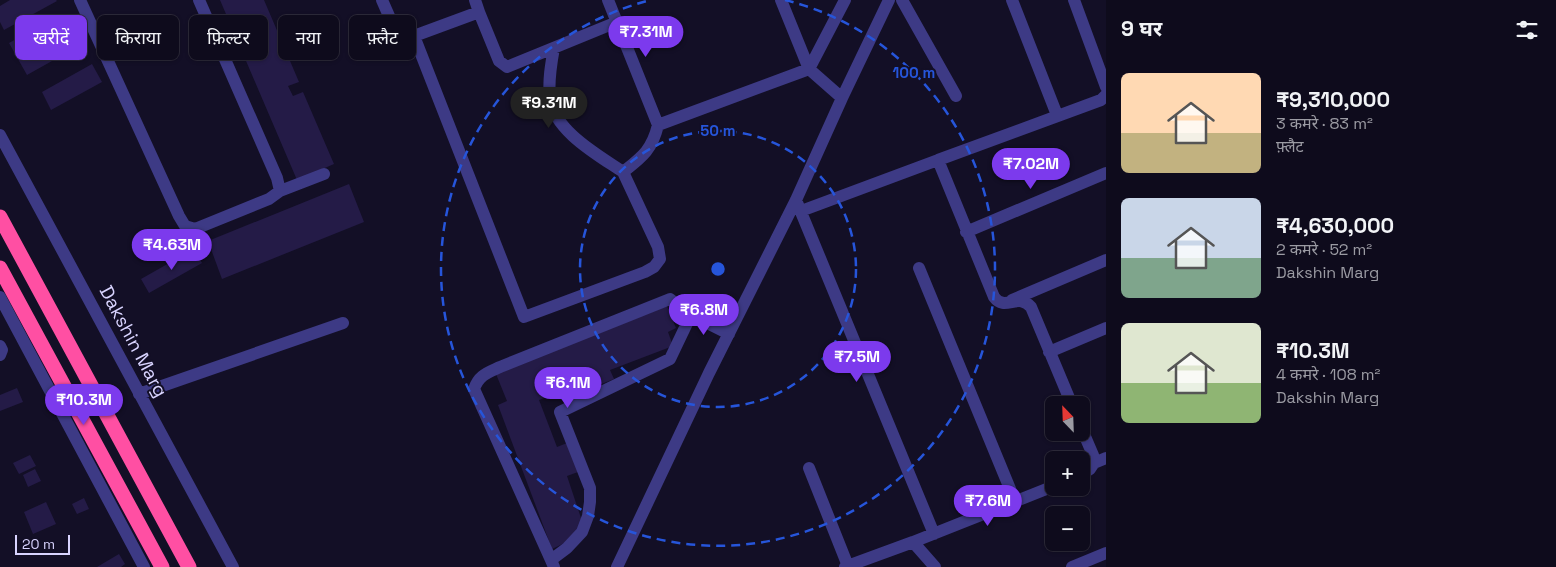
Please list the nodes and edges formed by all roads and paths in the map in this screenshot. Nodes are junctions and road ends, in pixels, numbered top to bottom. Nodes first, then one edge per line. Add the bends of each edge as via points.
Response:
1 (80, 0) edge
2 (199, 0) edge
3 (382, 0) edge
4 (474, 0) edge
5 (608, 0) edge
6 (780, 0) edge
7 (845, 0) edge
8 (889, 0) edge
9 (902, 0) edge
10 (1012, 0) edge
11 (1074, 0) edge
12 (480, 12) junction
13 (389, 15) edge
14 (617, 22) junction
15 (416, 35) edge
16 (416, 41) edge
17 (554, 48) junction
18 (809, 69) junction
19 (1106, 87) edge
20 (1106, 95) edge
21 (956, 96) dead end
22 (842, 98) junction
23 (1057, 115) junction
24 (658, 125) junction
25 (0, 135) edge
26 (938, 160) junction
27 (623, 172) junction
28 (1106, 173) edge
29 (324, 174) dead end
30 (280, 190) junction
31 (799, 205) junction
32 (0, 217) edge
33 (966, 232) junction
34 (1106, 260) edge
35 (0, 268) edge
36 (919, 268) dead end
37 (0, 297) edge
38 (1003, 304) junction
39 (691, 315) junction
40 (343, 323) dead end
41 (1106, 328) edge
42 (729, 334) junction
43 (0, 346) edge
44 (1049, 352) junction
45 (0, 355) edge
46 (140, 394) junction
47 (1068, 396) edge
48 (1087, 441) edge
49 (1100, 460) edge
50 (809, 468) dead end
51 (1090, 469) edge
52 (1045, 489) edge
53 (1015, 501) junction
54 (934, 534) junction
55 (913, 542) junction
56 (1106, 553) edge
57 (552, 564) edge
58 (846, 566) edge
59 (144, 567) edge
60 (162, 567) edge
61 (189, 567) edge
62 (233, 567) edge
63 (617, 567) edge
64 (935, 567) edge
65 (1072, 567) edge

1 - 30 street via 185,226 195,229 207,225 269,199
2 - 30 street
3 - 13 street
4 - 12 street
5 - 14 street
6 - 18 street
7 - 18 street
8 - 22 street
9 - 21 street
10 - 23 street
11 - 19 street
12 - 15 street
12 - 17 street via 503,66 513,66
14 - 17 street
14 - 24 street
16 - 27 street via 524,318 645,272 660,259 658,247
17 - 27 street via 550,99 556,116 575,137
18 - 22 street
18 - 24 street
20 - 23 street via 1101,100
22 - 31 street
23 - 26 street
24 - 27 street via 652,146
25 - 46 street, Dakshin Marg
26 - 31 street
26 - 33 street
28 - 33 street
29 - 30 street
31 - 42 street
31 - 54 street
32 - 61 highway
33 - 38 street via 994,297
34 - 38 street
35 - 60 highway
36 - 53 street
37 - 59 street
38 - 44 street via 1019,300 1031,307
39 - 42 street
39 - 57 street via 670,359 560,412 590,488 590,502 582,532
39 - 57 street via 670,298 500,367 477,380 474,389
40 - 46 street
41 - 44 street
42 - 63 street
43 - 45 street
44 - 47 street
46 - 62 street, Dakshin Marg
48 - 49 street via 1093,455
49 - 51 street
50 - 58 street
52 - 53 street
53 - 54 street
54 - 55 street
55 - 58 street
55 - 64 street
56 - 65 street

